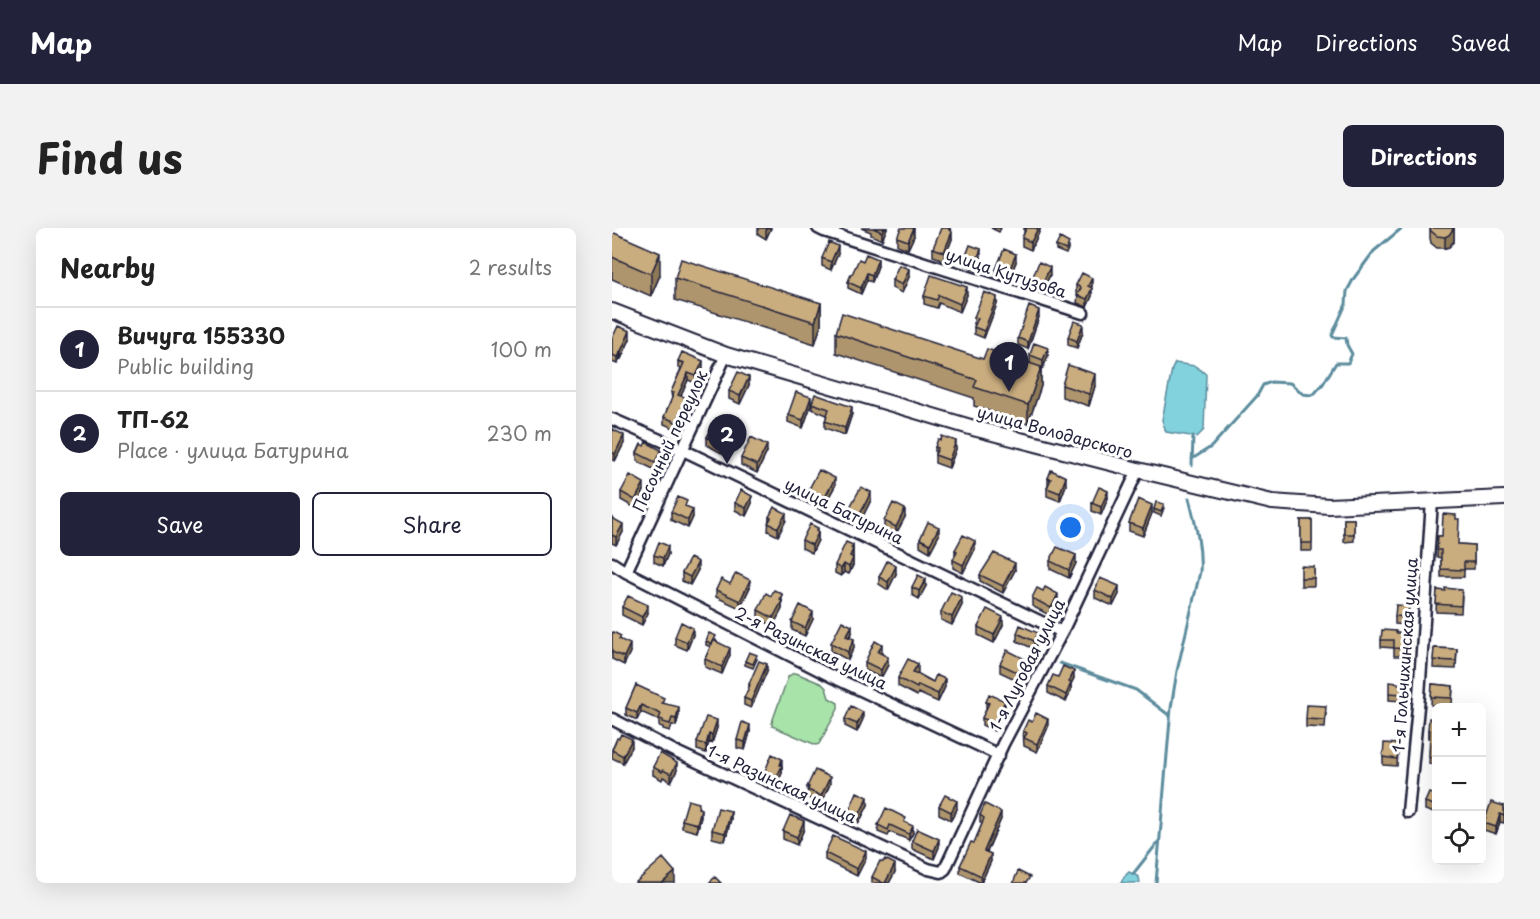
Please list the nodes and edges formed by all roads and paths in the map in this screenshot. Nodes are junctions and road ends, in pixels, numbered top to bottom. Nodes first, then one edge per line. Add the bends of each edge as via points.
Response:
1 (818, 228) edge
2 (612, 312) edge
3 (1083, 313) dead end
4 (726, 356) junction
5 (612, 419) edge
6 (682, 450) junction
7 (1138, 470) junction
8 (1504, 498) edge
9 (1432, 501) junction
10 (612, 563) edge
11 (626, 572) junction
12 (1062, 632) junction
13 (612, 719) edge
14 (999, 755) junction
15 (1408, 812) dead end
16 (941, 872) joint

1 - 3 street, улица Кутузова
2 - 4 main road, улица Володарского
4 - 6 street, Песочный переулок
4 - 7 main road, улица Володарского via 976,429
5 - 6 street, улица Батурина
6 - 11 street, Песочный переулок
6 - 12 street, улица Батурина
7 - 9 main road, улица Володарского via 1272,502 1329,506
7 - 12 street, 1-я Луговая улица
8 - 9 main road, улица Володарского
9 - 15 street, 1-я Гольчихинская улица
10 - 11 street, 2-я Разинская улица
11 - 14 street, 2-я Разинская улица via 833,677
12 - 14 street, 1-я Луговая улица
13 - 16 street, 1-я Разинская улица
14 - 16 street, 1-я Луговая улица

